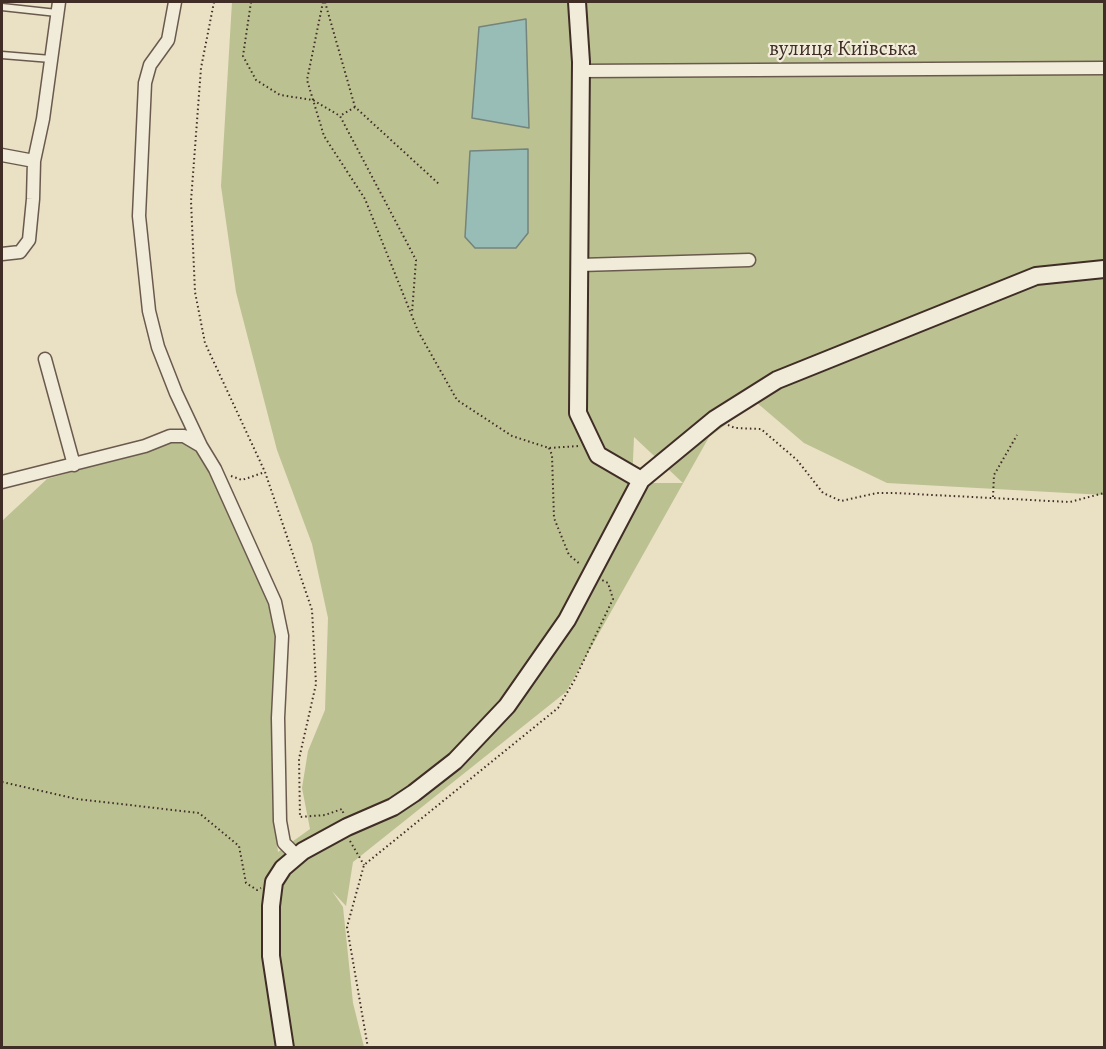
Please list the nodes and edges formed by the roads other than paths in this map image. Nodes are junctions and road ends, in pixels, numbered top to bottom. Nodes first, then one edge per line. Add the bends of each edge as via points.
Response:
1 (176, 2) edge
2 (577, 2) edge
3 (2, 7) edge
4 (58, 7) edge
5 (2, 56) edge
6 (51, 59) junction
7 (1104, 68) edge
8 (581, 71) junction
9 (2, 155) edge
10 (34, 161) junction
11 (2, 254) edge
12 (749, 260) dead end
13 (580, 265) junction
14 (1104, 269) edge
15 (45, 359) dead end
16 (201, 446) junction
17 (74, 465) junction
18 (641, 480) junction
19 (2, 482) edge
20 (296, 855) junction
21 (285, 1047) edge

1 - 16 street via 168,40 150,65 145,83 139,216 149,311 158,346
2 - 8 street
3 - 4 lane
4 - 6 street
5 - 6 lane
6 - 10 street
7 - 8 street, вулиця Київська
8 - 13 street
9 - 10 street
10 - 11 street via 29,240 20,252
12 - 13 street
13 - 18 street via 578,413 598,455
14 - 18 street via 1036,276 777,380 715,419
15 - 17 street
16 - 17 street via 184,436 170,436
16 - 20 street via 275,602 282,636 278,718 280,821 284,843
17 - 19 street
18 - 20 street via 567,620 507,706 454,761 414,793
20 - 21 street via 274,882 271,906 272,956

